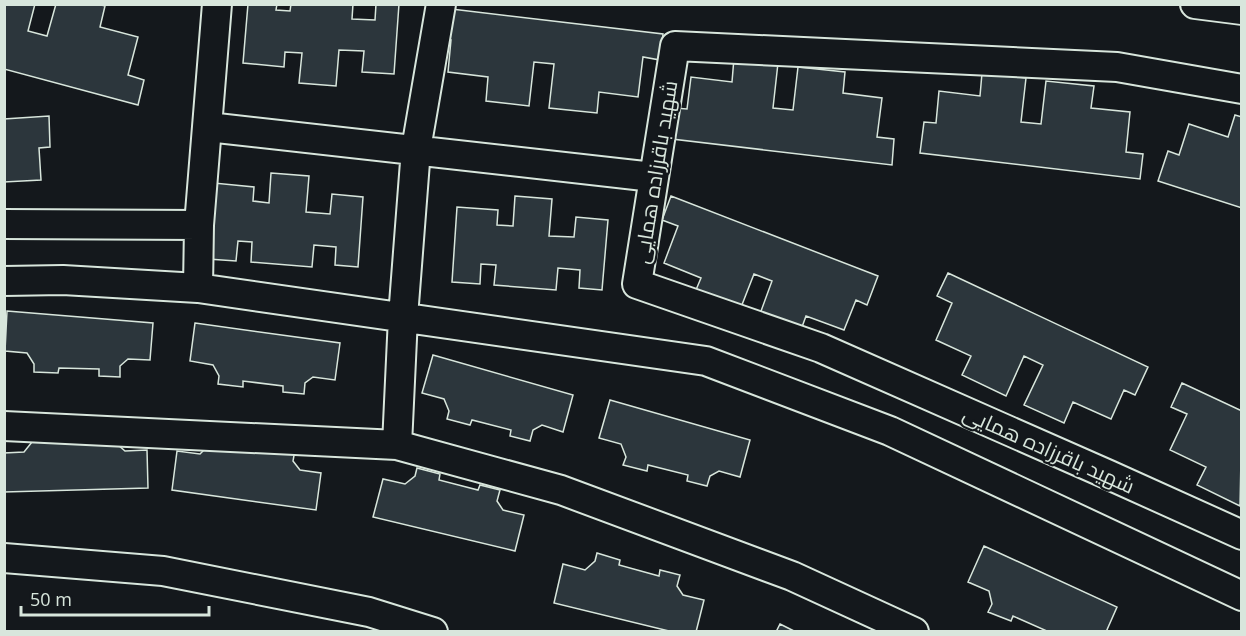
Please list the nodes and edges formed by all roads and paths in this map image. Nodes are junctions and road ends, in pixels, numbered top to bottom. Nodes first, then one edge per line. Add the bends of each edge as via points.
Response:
1 (216, 4) edge
2 (441, 4) edge
3 (1195, 4) edge
4 (1242, 10) edge
5 (1242, 89) edge
6 (208, 127) junction
7 (416, 149) junction
8 (653, 177) junction
9 (4, 224) edge
10 (199, 225) junction
11 (4, 281) edge
12 (198, 288) junction
13 (403, 316) junction
14 (4, 426) edge
15 (397, 445) junction
16 (1242, 536) edge
17 (4, 558) edge
18 (1242, 596) edge
19 (433, 632) edge
20 (914, 632) edge

1 - 6 street
2 - 7 street
3 - 4 street
5 - 8 street, شهید باقرزاده همایی via 1117,67 675,46
6 - 7 street
6 - 10 street
7 - 8 street
7 - 13 street
8 - 16 street, شهید باقرزاده همایی via 637,284 820,348
9 - 10 street
10 - 12 street
11 - 12 street via 63,280
12 - 13 street
13 - 15 street
13 - 18 street via 706,361 890,431
14 - 15 street
15 - 20 street via 561,489 792,576
17 - 19 street via 163,571 369,612

